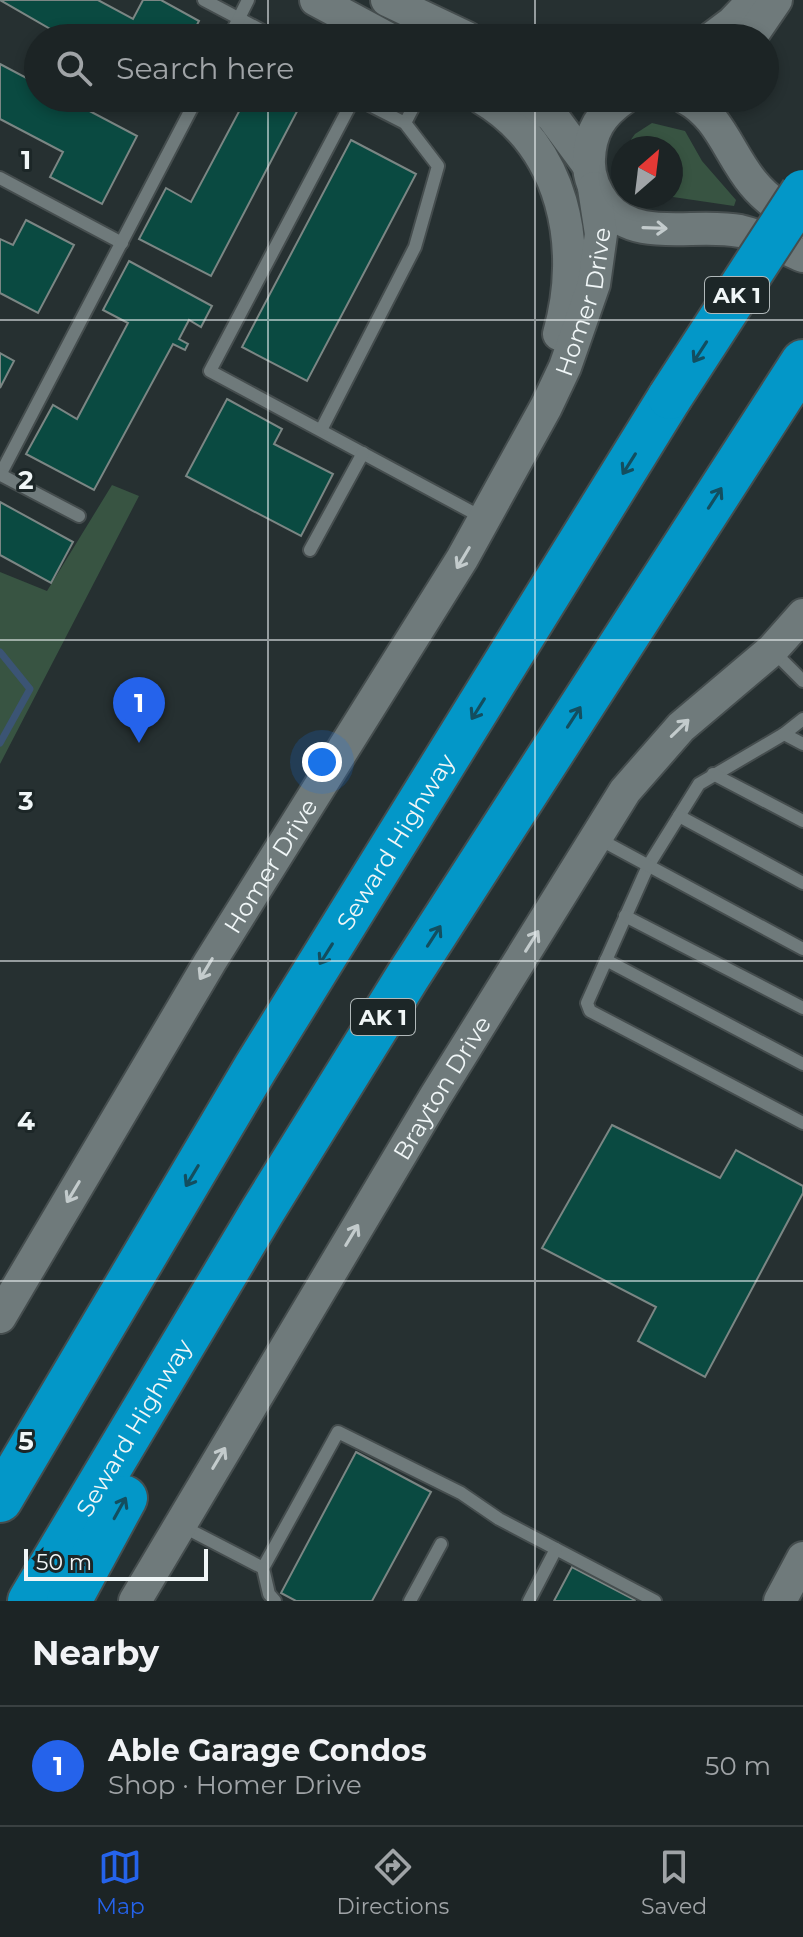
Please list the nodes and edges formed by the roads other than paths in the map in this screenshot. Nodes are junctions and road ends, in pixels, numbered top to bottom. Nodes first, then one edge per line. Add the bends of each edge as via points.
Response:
1 (204, 0) edge
2 (248, 0) edge
3 (316, 0) edge
4 (387, 0) edge
5 (754, 0) edge
6 (776, 0) edge
7 (239, 18) junction
8 (236, 24) edge
9 (250, 24) edge
10 (360, 24) edge
11 (438, 24) edge
12 (731, 24) edge
13 (760, 24) edge
14 (190, 112) edge
15 (348, 112) edge
16 (383, 112) edge
17 (411, 112) edge
18 (501, 112) edge
19 (546, 112) edge
20 (606, 112) edge
21 (704, 112) edge
22 (405, 123) junction
23 (591, 177) junction
24 (0, 178) edge
25 (803, 192) edge
26 (803, 222) edge
27 (122, 243) junction
28 (803, 256) edge
29 (803, 362) edge
30 (321, 430) junction
31 (526, 440) junction
32 (363, 453) junction
33 (1, 475) edge
34 (79, 516) dead end
35 (486, 520) junction
36 (310, 550) dead end
37 (803, 615) edge
38 (772, 650) junction
39 (803, 681) edge
40 (803, 719) edge
41 (784, 734) junction
42 (803, 744) edge
43 (713, 774) junction
44 (679, 816) junction
45 (803, 821) edge
46 (596, 838) junction
47 (648, 866) junction
48 (803, 883) edge
49 (625, 916) junction
50 (803, 949) edge
51 (606, 960) junction
52 (408, 976) junction
53 (803, 1008) edge
54 (803, 1064) edge
55 (803, 1123) edge
56 (0, 1317) edge
57 (51, 1411) junction
58 (0, 1486) edge
59 (0, 1500) edge
60 (179, 1525) junction
61 (441, 1544) dead end
62 (556, 1549) junction
63 (803, 1558) edge
64 (263, 1568) junction
65 (30, 1601) edge
66 (69, 1601) edge
67 (135, 1601) edge
68 (275, 1601) edge
69 (410, 1601) edge
70 (529, 1601) edge
71 (655, 1601) edge
72 (780, 1601) edge

1 - 7 lane
2 - 7 lane
3 - 10 street
4 - 11 street
5 - 12 street
6 - 13 street
7 - 8 lane
7 - 9 lane
14 - 27 lane
15 - 30 lane via 210,371
16 - 22 lane
17 - 22 lane
18 - 31 street via 543,157 560,195 569,241 563,323
19 - 23 street
20 - 23 street via 589,147
21 - 26 street via 753,183
22 - 30 lane via 438,166 415,247
23 -> 28 street via 611,212 629,224 741,231
23 - 31 street, Homer Drive via 601,234 594,284 565,367
24 - 27 lane
25 -> 57 highway, Seward Highway / AK 1, bridge via 670,397 256,1067
27 - 33 lane
52 -> 29 highway, Seward Highway / AK 1
30 - 32 lane
31 - 35 street, Homer Drive
32 - 35 lane
32 - 36 lane
33 - 34 lane
35 -> 56 street, Homer Drive via 203,975
37 - 38 street, Brayton Drive
38 - 39 lane
46 -> 38 street, Brayton Drive via 667,741
40 - 41 lane
41 - 42 lane
41 - 43 lane
43 - 44 lane via 699,784
43 - 45 lane
44 - 47 lane
44 - 48 lane
46 - 47 lane
60 -> 46 street, Brayton Drive
47 - 49 lane
47 - 50 lane
49 - 51 lane
49 - 53 lane
51 - 54 lane
51 - 55 lane via 587,1003 590,1011
52 - 65 highway, Seward Highway / AK 1
66 -> 52 highway
57 - 58 highway
57 - 59 highway, Seward Highway / AK 1
60 - 64 lane
60 - 67 street, Brayton Drive
61 - 69 lane
62 - 64 lane via 461,1493 338,1432
62 - 70 lane
62 - 71 lane
63 - 72 street
64 - 68 lane

